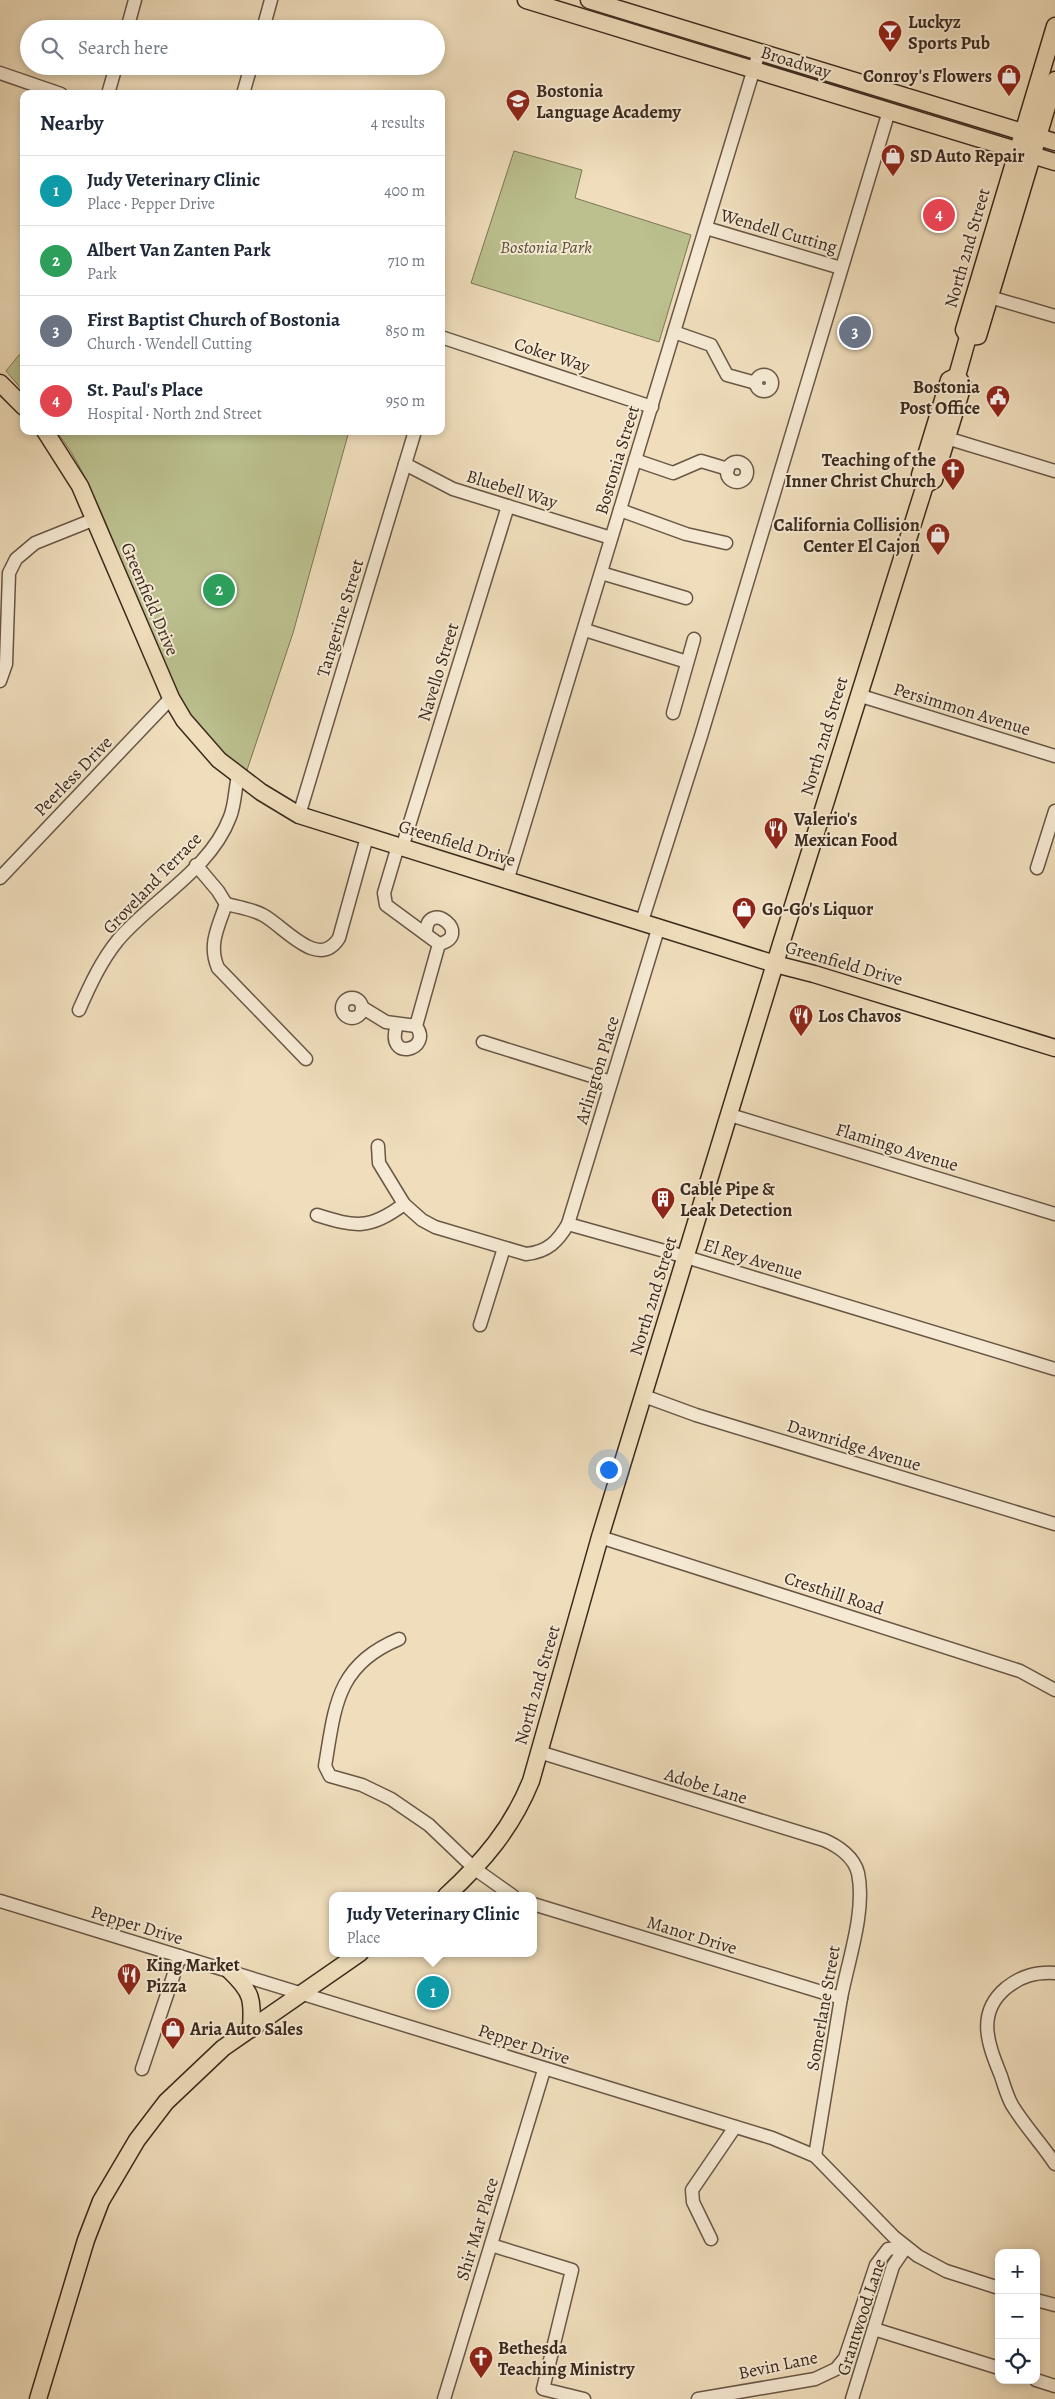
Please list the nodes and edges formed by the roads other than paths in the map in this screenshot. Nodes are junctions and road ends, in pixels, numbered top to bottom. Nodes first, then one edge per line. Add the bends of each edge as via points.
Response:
1 (135, 0) edge
2 (271, 0) edge
3 (526, 0) edge
4 (589, 0) edge
5 (129, 20) edge
6 (265, 20) edge
7 (1055, 26) edge
8 (759, 52) junction
9 (753, 70) junction
10 (0, 74) edge
11 (113, 75) edge
12 (248, 75) edge
13 (1055, 80) edge
14 (49, 90) edge
15 (109, 90) edge
16 (244, 90) edge
17 (889, 111) junction
18 (1030, 134) junction
19 (1055, 142) edge
20 (1016, 151) junction
21 (1032, 156) junction
22 (1055, 162) edge
23 (706, 228) junction
24 (841, 268) junction
25 (983, 295) junction
26 (1055, 316) edge
27 (674, 332) junction
28 (445, 342) edge
29 (958, 376) junction
30 (0, 383) edge
31 (756, 383) dead end
32 (20, 403) edge
33 (652, 406) junction
34 (48, 435) edge
35 (414, 435) edge
36 (940, 436) junction
37 (635, 460) junction
38 (405, 464) junction
39 (728, 469) dead end
40 (1055, 471) edge
41 (508, 506) junction
42 (620, 510) junction
43 (95, 519) junction
44 (612, 538) junction
45 (726, 543) dead end
46 (601, 573) junction
47 (686, 598) dead end
48 (585, 630) junction
49 (694, 639) dead end
50 (687, 662) junction
51 (0, 681) edge
52 (858, 695) junction
53 (171, 698) junction
54 (673, 713) dead end
55 (1055, 756) edge
56 (238, 776) junction
57 (1055, 811) edge
58 (299, 815) junction
59 (367, 837) junction
60 (400, 847) junction
61 (196, 866) junction
62 (1037, 868) dead end
63 (0, 878) edge
64 (508, 878) junction
65 (226, 904) junction
66 (642, 921) junction
67 (659, 926) junction
68 (426, 934) junction
69 (439, 944) junction
70 (775, 964) junction
71 (362, 1008) dead end
72 (79, 1010) dead end
73 (397, 1025) junction
74 (416, 1026) junction
75 (483, 1042) dead end
76 (1055, 1048) edge
77 (306, 1059) dead end
78 (611, 1082) junction
79 (730, 1114) junction
80 (378, 1146) dead end
81 (404, 1204) junction
82 (1055, 1214) edge
83 (317, 1215) dead end
84 (568, 1224) junction
85 (504, 1248) junction
86 (686, 1257) junction
87 (480, 1324) dead end
88 (1055, 1369) edge
89 (644, 1396) junction
90 (1055, 1524) edge
91 (600, 1537) junction
92 (399, 1639) dead end
93 (1055, 1690) edge
94 (539, 1752) junction
95 (854, 1866) joint
96 (476, 1869) junction
97 (450, 1892) edge
98 (508, 1892) edge
99 (0, 1901) edge
100 (537, 1905) edge
101 (180, 1956) junction
102 (354, 1957) edge
103 (230, 1971) junction
104 (1055, 1972) edge
105 (302, 1992) junction
106 (841, 1998) junction
107 (251, 2029) junction
108 (142, 2069) dead end
109 (544, 2070) junction
110 (735, 2127) junction
111 (815, 2156) junction
112 (1055, 2164) edge
113 (711, 2239) dead end
114 (491, 2245) junction
115 (906, 2247) junction
116 (995, 2287) edge
117 (1040, 2301) edge
118 (1055, 2305) edge
119 (874, 2329) junction
120 (995, 2367) edge
121 (1040, 2381) edge
122 (1055, 2386) edge
123 (38, 2399) edge
124 (444, 2399) edge
125 (584, 2399) edge
126 (698, 2399) edge
127 (852, 2399) edge

1 - 5 street
2 - 6 street
3 - 9 main road, Broadway
4 - 8 main road, Broadway
7 - 18 main road, North 2nd Street
8 - 9 street, Bostonia Street
8 - 18 main road, Broadway
9 - 17 main road, Broadway
9 - 23 street, Bostonia Street
10 - 14 street
11 - 15 street
12 - 16 street
13 - 18 main road, North 2nd Street
17 - 20 main road, Broadway
17 - 24 street
18 - 19 main road, Broadway
18 - 20 main road, North 2nd Street
18 - 21 main road, North 2nd Street
20 - 21 main road, Broadway
20 - 25 main road, North 2nd Street via 992,235 993,255
21 - 22 main road, Broadway
21 - 25 main road, North 2nd Street
23 - 24 street, Wendell Cutting
23 - 27 street, Bostonia Street
24 - 66 street via 701,736
25 - 26 street
25 - 29 main road, North 2nd Street via 964,330 968,337
27 - 31 street via 711,345 727,375
27 - 33 street, Bostonia Street
28 - 33 street, Coker Way
29 - 36 main road, North 2nd Street via 963,385
29 - 36 main road, North 2nd Street via 949,380 946,389 948,406
30 - 32 main road
33 - 37 street, Bostonia Street
34 - 43 main road, Greenfield Drive via 80,486
35 - 38 street, Tangerine Street
36 - 40 street
36 - 52 main road, North 2nd Street via 934,480 924,485
37 - 39 street via 673,473 701,461
37 - 42 street, Bostonia Street
38 - 41 street, Bluebell Way via 452,488
38 - 58 street, Tangerine Street
41 - 44 street, Bluebell Way
41 - 60 street, Navello Street
42 - 44 street, Bostonia Street
42 - 45 street via 686,534
43 - 51 street via 35,543 16,559 10,573 6,664
43 - 53 main road, Greenfield Drive
44 - 46 street, Bostonia Street
46 - 47 street
46 - 48 street, Bostonia Street
48 - 50 street
48 - 64 street, Bostonia Street
49 - 50 street
50 - 54 street
52 - 55 street, Persimmon Avenue
52 - 70 main road, North 2nd Street
53 - 56 main road, Greenfield Drive via 184,720 219,760
53 - 63 street, Peerless Drive
56 - 58 main road, Greenfield Drive
56 - 61 street, Groveland Terrace via 231,815 225,828
57 - 62 street
58 - 59 main road, Greenfield Drive
59 - 60 main road, Greenfield Drive
59 - 65 street via 339,938 328,949 315,950 290,936 264,915
60 - 64 main road, Greenfield Drive
60 - 68 street, Navello Street via 383,898 386,905
61 - 65 street
61 - 72 street, Groveland Terrace via 118,940 98,968
64 - 66 main road, Greenfield Drive
65 - 77 street via 212,943 218,968
66 - 67 main road, Greenfield Drive
67 - 70 main road, Greenfield Drive
67 - 78 street, Arlington Place
68 - 69 street
68 - 69 street via 430,922 437,918 445,920 451,928 451,935
69 - 74 street
70 - 76 main road, Greenfield Drive
70 - 79 main road, North 2nd Street
71 - 73 street
73 - 74 street
73 - 74 street via 395,1042 407,1049 419,1041 420,1033
75 - 78 street
78 - 84 street, Arlington Place
79 - 82 street, Flamingo Avenue
79 - 86 main road, North 2nd Street
80 - 81 street via 378,1163
81 - 83 street via 372,1223 349,1225
81 - 85 street via 435,1227
84 - 85 street via 558,1241 534,1253
84 - 86 street, El Rey Avenue
85 - 87 street
86 - 88 street, El Rey Avenue
86 - 89 main road, North 2nd Street
89 - 90 street, Dawnridge Avenue via 696,1415
89 - 91 main road, North 2nd Street
91 - 93 street, Cresthill Road via 1020,1671
91 - 94 main road, North 2nd Street
92 - 96 street via 382,1646 360,1663 343,1688 336,1703 325,1766 330,1776 362,1785 391,1799 429,1825
94 - 95 street, Adobe Lane via 824,1840 840,1849
94 - 96 main road, North 2nd Street via 531,1781 515,1816
95 - 106 street, Somerlane Street via 858,1873 859,1895
96 - 97 main road, North 2nd Street
96 - 98 street
99 - 101 street, Pepper Drive
100 - 106 street, Manor Drive
101 - 103 street, Pepper Drive
101 - 108 street
102 - 105 main road
103 - 105 street, Pepper Drive
103 - 107 main road via 245,1985 251,1997
104 - 112 street via 1038,1972 1017,1979 998,1995 987,2028 987,2043 1012,2104
105 - 107 main road
105 - 109 street, Pepper Drive
106 - 111 street, Somerlane Street
107 - 123 main road via 223,2048 166,2102 137,2140 101,2201
109 - 110 street, Pepper Drive
109 - 114 street, Shir Mar Place
110 - 111 street, Pepper Drive
110 - 113 street via 692,2190 693,2202
111 - 115 street, Pepper Drive
114 - 124 street, Shir Mar Place
114 - 125 street via 572,2270 543,2389
115 - 116 street, Pepper Drive via 946,2271
115 - 119 street, Grantwood Lane via 893,2266
115 - 126 street, Bevin Lane via 888,2249 876,2265 845,2358 836,2369 816,2379
117 - 118 street
119 - 120 street
119 - 127 street, Grantwood Lane
121 - 122 street

